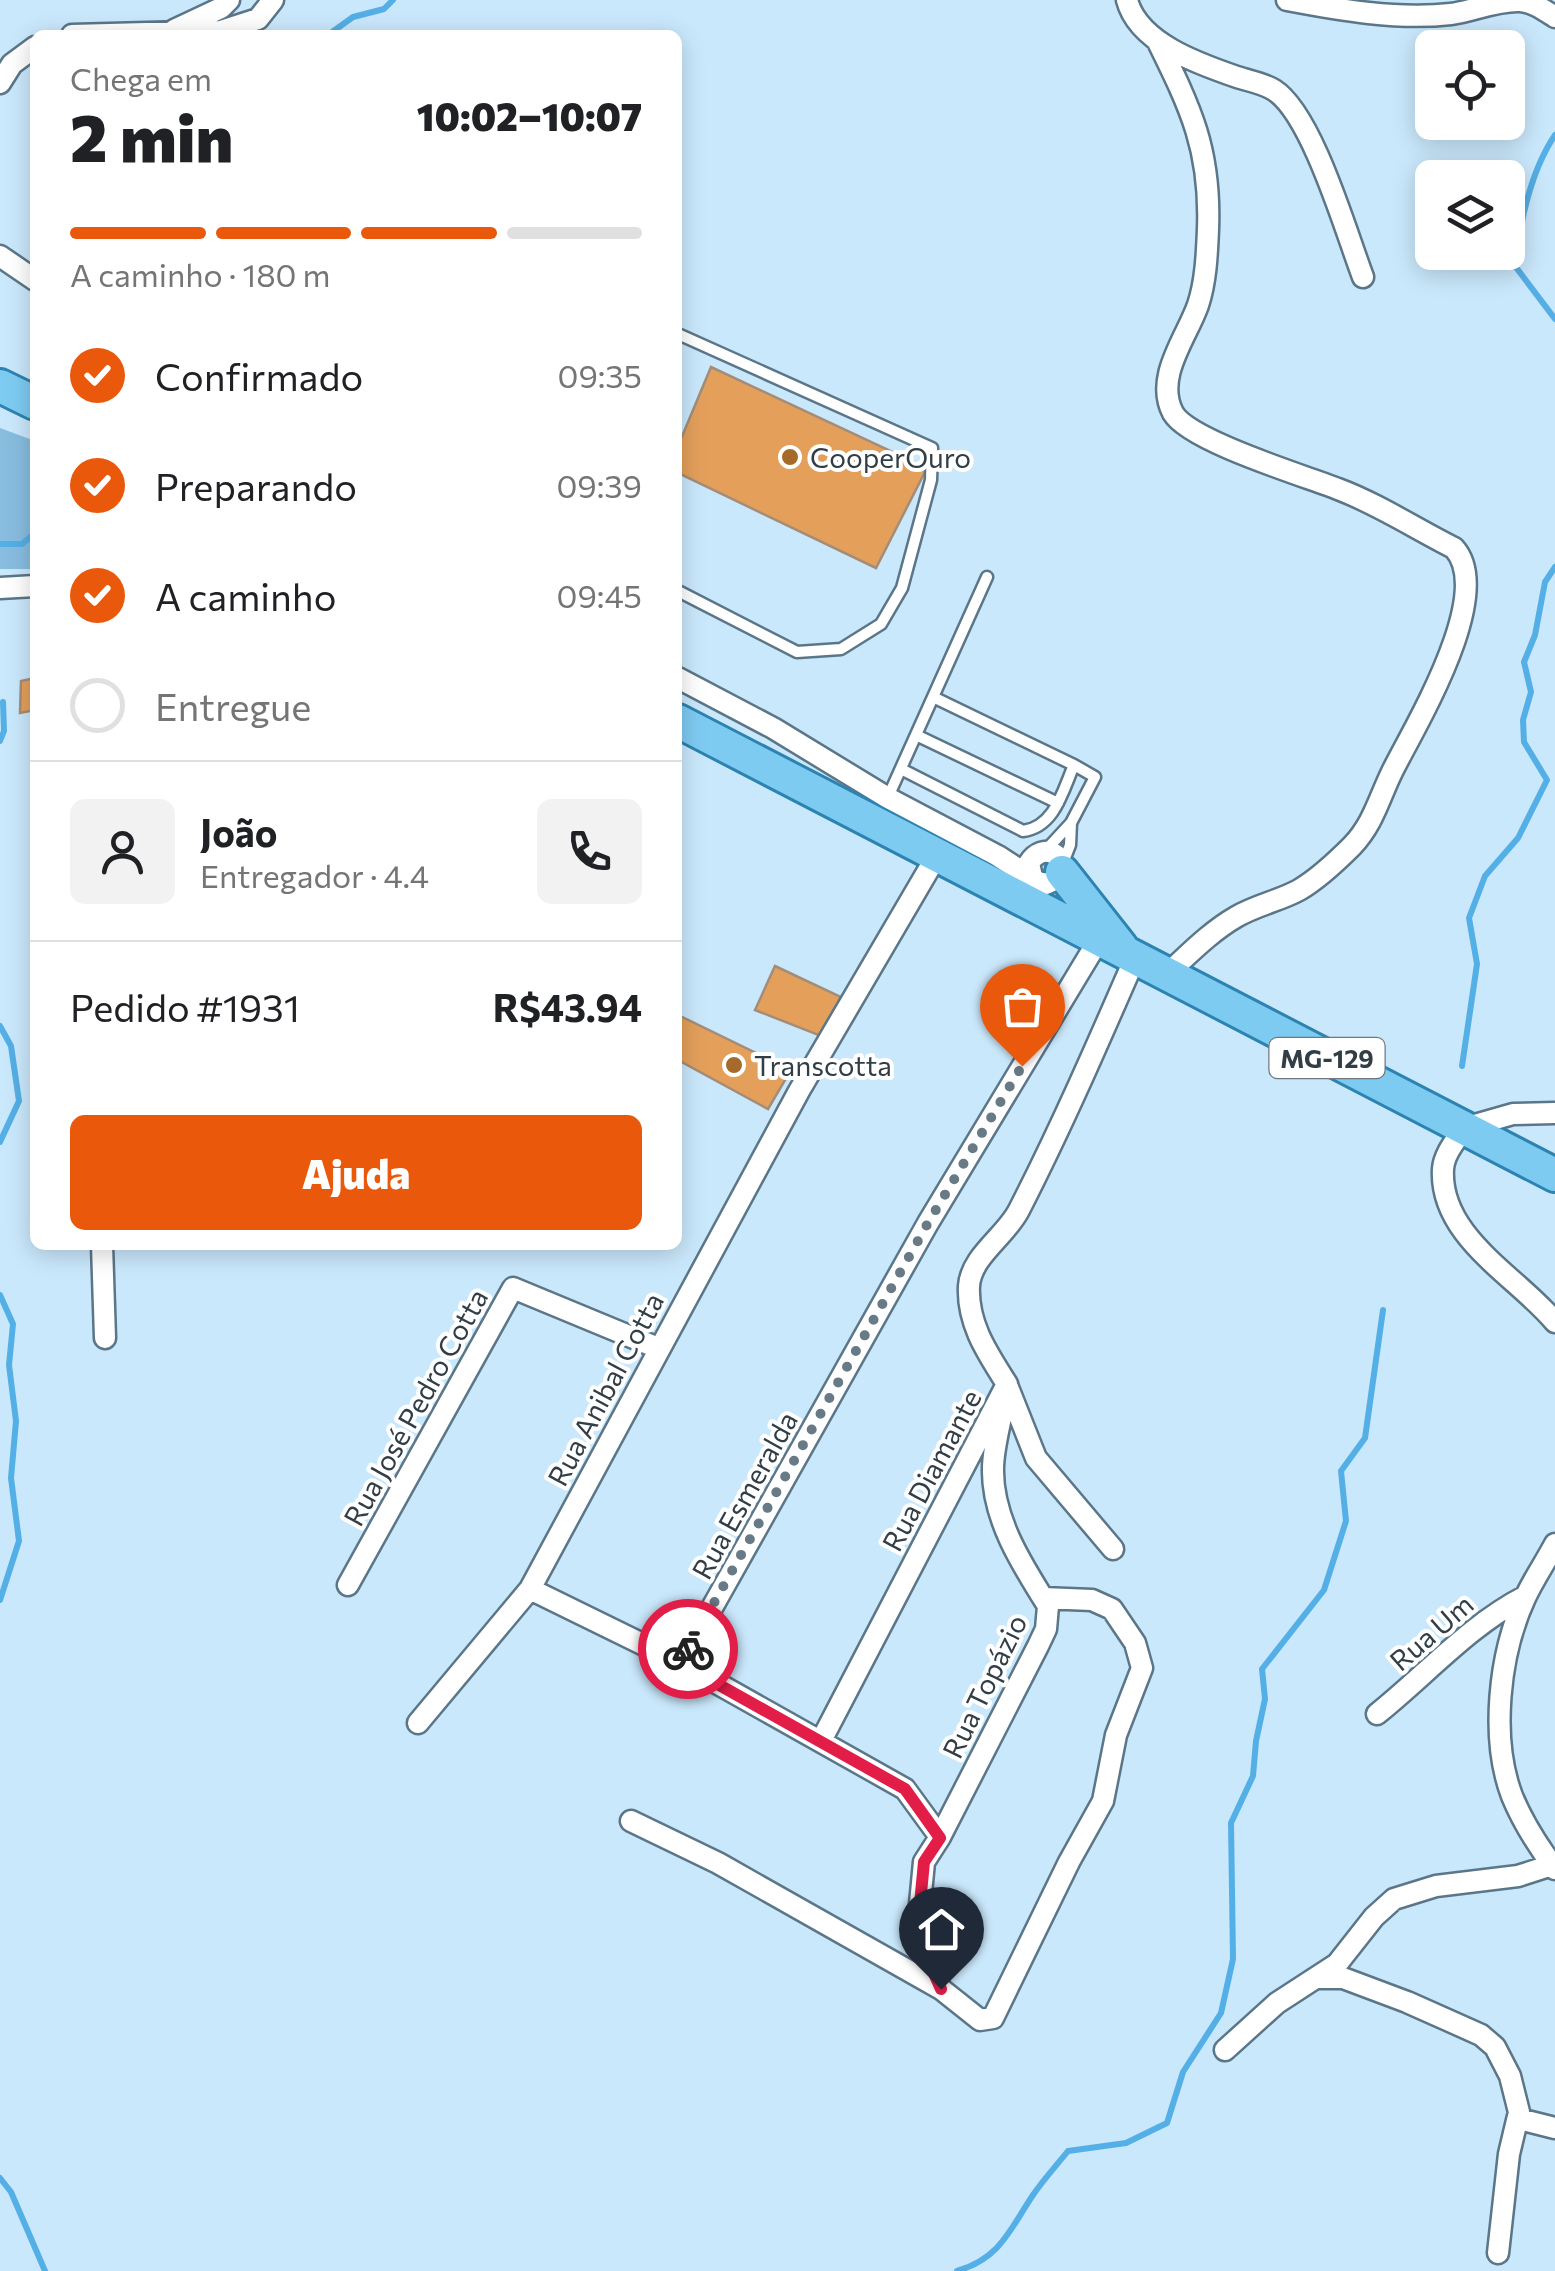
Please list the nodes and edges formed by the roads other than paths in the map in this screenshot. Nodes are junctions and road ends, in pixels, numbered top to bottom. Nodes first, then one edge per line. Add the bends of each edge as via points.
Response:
1 (229, 0) edge
2 (273, 0) edge
3 (1127, 0) edge
4 (1287, 0) edge
5 (1555, 17) edge
6 (174, 30) edge
7 (226, 30) edge
8 (1157, 40) junction
9 (30, 51) edge
10 (0, 82) edge
11 (0, 256) edge
12 (30, 277) edge
13 (1363, 277) dead end
14 (682, 336) edge
15 (0, 386) edge
16 (30, 401) edge
17 (987, 577) dead end
18 (30, 586) edge
19 (0, 588) edge
20 (682, 593) edge
21 (682, 680) edge
22 (933, 697) junction
23 (682, 720) edge
24 (916, 735) junction
25 (1074, 765) junction
26 (901, 769) junction
27 (888, 798) junction
28 (1058, 803) junction
29 (1071, 824) junction
30 (936, 857) junction
31 (1047, 864) junction
32 (1120, 951) junction
33 (1166, 975) junction
34 (1555, 1113) edge
35 (1464, 1128) junction
36 (1555, 1175) edge
37 (102, 1250) edge
38 (1555, 1322) edge
39 (105, 1338) dead end
40 (658, 1348) junction
41 (1007, 1384) junction
42 (1555, 1544) edge
43 (1113, 1549) dead end
44 (348, 1585) dead end
45 (530, 1589) junction
46 (1526, 1596) junction
47 (1043, 1598) junction
48 (680, 1663) junction
49 (1376, 1714) dead end
50 (418, 1722) dead end
51 (822, 1740) junction
52 (630, 1821) dead end
53 (940, 1838) junction
54 (1554, 1867) edge
55 (1319, 1978) junction
56 (941, 1989) junction
57 (1225, 2050) dead end
58 (1519, 2119) junction
59 (1555, 2128) edge
60 (1498, 2253) dead end

1 - 6 street
2 - 7 street via 258,18
3 - 8 street via 1131,14
4 - 5 street via 1342,10 1448,14 1518,1
8 - 13 street via 1268,87 1288,103 1308,134
8 - 33 street via 1201,139 1208,201 1198,304 1171,369 1174,414 1191,429 1349,494 1454,548 1466,572 1452,645 1363,832 1301,889 1240,914
9 - 10 street
11 - 12 street
14 - 20 lane via 932,448 931,480 902,588 881,624 840,649 797,652
15 - 16 main road
17 - 22 lane
18 - 19 street
21 - 27 street
22 - 24 lane
22 - 25 lane
23 - 30 main road, MG-129
24 - 26 lane
24 - 28 lane
25 - 28 lane
25 - 29 lane via 1095,777
26 - 27 lane
26 - 28 lane via 1023,831 1039,826
27 - 31 street via 998,856
29 - 31 lane
29 - 31 lane via 1070,845
30 - 32 main road, MG-129
30 - 40 street, Rua Anibal Cotta
31 - 32 main road
32 - 33 main road, MG-129
32 - 41 street, Rua Diamante via 1082,1081 1016,1218 971,1275 979,1341
32 - 48 street, Rua Esmeralda via 928,1223
33 - 35 main road, MG-129
34 - 35 street via 1513,1114
35 - 36 main road, MG-129
35 - 38 street via 1443,1168 1447,1196 1466,1236
37 - 39 street
40 - 44 street, Rua José Pedro Cotta via 513,1288
40 - 45 street, Rua Anibal Cotta
41 - 43 street via 1036,1458
41 - 47 street, Rua Topázio via 994,1487 1004,1527
41 - 51 street, Rua Diamante
42 - 46 street
45 - 48 street
45 - 50 street, Rua Anibal Cotta
46 - 49 street, Rua Um via 1480,1623
46 - 54 street via 1506,1660 1504,1760 1522,1819
47 - 53 street, Rua Topázio via 1048,1616 1038,1646
47 - 56 street via 1092,1600 1112,1610 1136,1643 1142,1668 1116,1735 1103,1801 993,2018 980,2020
48 - 51 street
51 - 53 street via 905,1789
52 - 56 street
53 - 56 street, Rua Topázio via 924,1862 917,1935
54 - 55 street via 1394,1899
55 - 57 street via 1277,2003
55 - 58 street via 1343,1978 1481,2035 1510,2076
58 - 59 street
58 - 60 street

